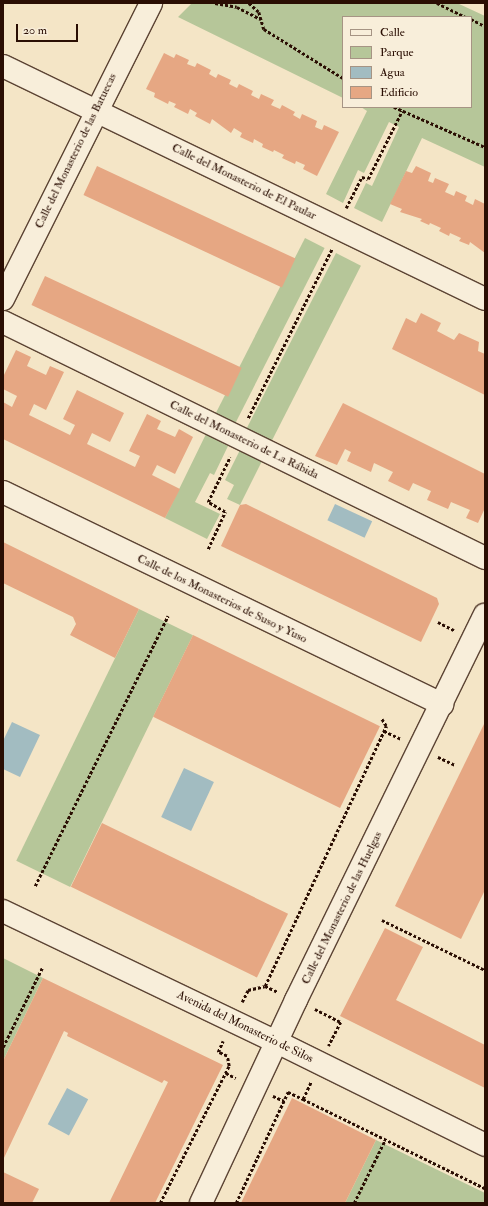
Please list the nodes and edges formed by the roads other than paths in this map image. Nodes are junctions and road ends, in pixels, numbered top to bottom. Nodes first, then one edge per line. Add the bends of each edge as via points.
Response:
1 (151, 3) edge
2 (3, 66) edge
3 (96, 111) junction
4 (3, 299) edge
5 (485, 300) edge
6 (3, 322) edge
7 (3, 492) edge
8 (485, 558) edge
9 (485, 615) edge
10 (442, 704) junction
11 (3, 911) edge
12 (277, 1042) junction
13 (485, 1145) edge
14 (201, 1203) edge

1 - 3 street, Calle del Monasterio de las Batuecas
2 - 3 street, Calle del Monasterio de El Paular
3 - 4 street, Calle del Monasterio de las Batuecas
3 - 5 street, Calle del Monasterio de El Paular
6 - 8 street, Calle del Monasterio de La Rábida
7 - 10 street, Calle de los Monasterios de Suso y Yuso
9 - 10 street, Calle del Monasterio de las Huelgas
10 - 12 street, Calle del Monasterio de las Huelgas
11 - 12 street, Avenida del Monasterio de Silos
12 - 13 street, Avenida del Monasterio de Silos
12 - 14 street, Calle del Monasterio de las Huelgas

